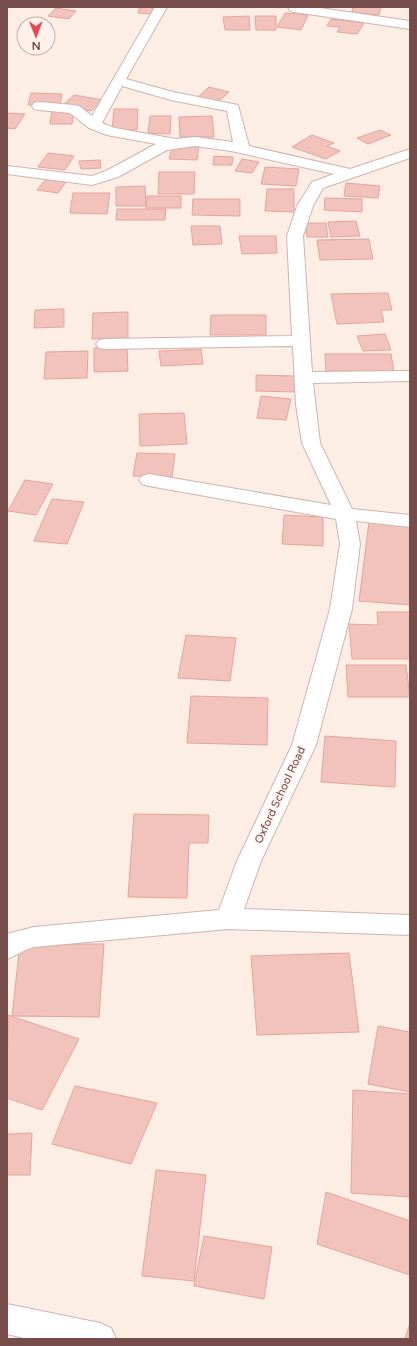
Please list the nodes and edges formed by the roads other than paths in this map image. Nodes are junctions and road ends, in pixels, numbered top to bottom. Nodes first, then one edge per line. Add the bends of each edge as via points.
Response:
1 (161, 7) edge
2 (294, 8) edge
3 (410, 25) edge
4 (118, 80) junction
5 (39, 106) dead end
6 (94, 125) junction
7 (174, 143) junction
8 (242, 149) junction
9 (410, 153) edge
10 (7, 170) edge
11 (349, 173) junction
12 (300, 341) junction
13 (105, 344) dead end
14 (410, 376) edge
15 (303, 378) junction
16 (149, 480) dead end
17 (344, 514) junction
18 (410, 521) edge
19 (228, 919) junction
20 (410, 926) edge
21 (7, 948) edge
22 (7, 1319) edge
23 (100, 1339) edge

1 - 4 street
2 - 3 street
4 - 6 street
4 - 8 street via 171,96 233,108
5 - 6 street via 74,110
6 - 7 street via 112,132
7 - 8 street via 224,145
7 - 10 street via 158,147 105,178 92,181
8 - 11 street
9 - 11 street, Oxford School Road
11 - 12 street, Oxford School Road via 317,185 304,206 295,236
12 - 13 street
12 - 15 street, Oxford School Road
14 - 15 street
15 - 17 street, Oxford School Road via 311,443
16 - 17 street
17 - 18 street
17 - 19 street, Oxford School Road via 350,544 341,609 304,745 249,861
19 - 20 street
19 - 21 street via 34,937 15,942
22 - 23 street

